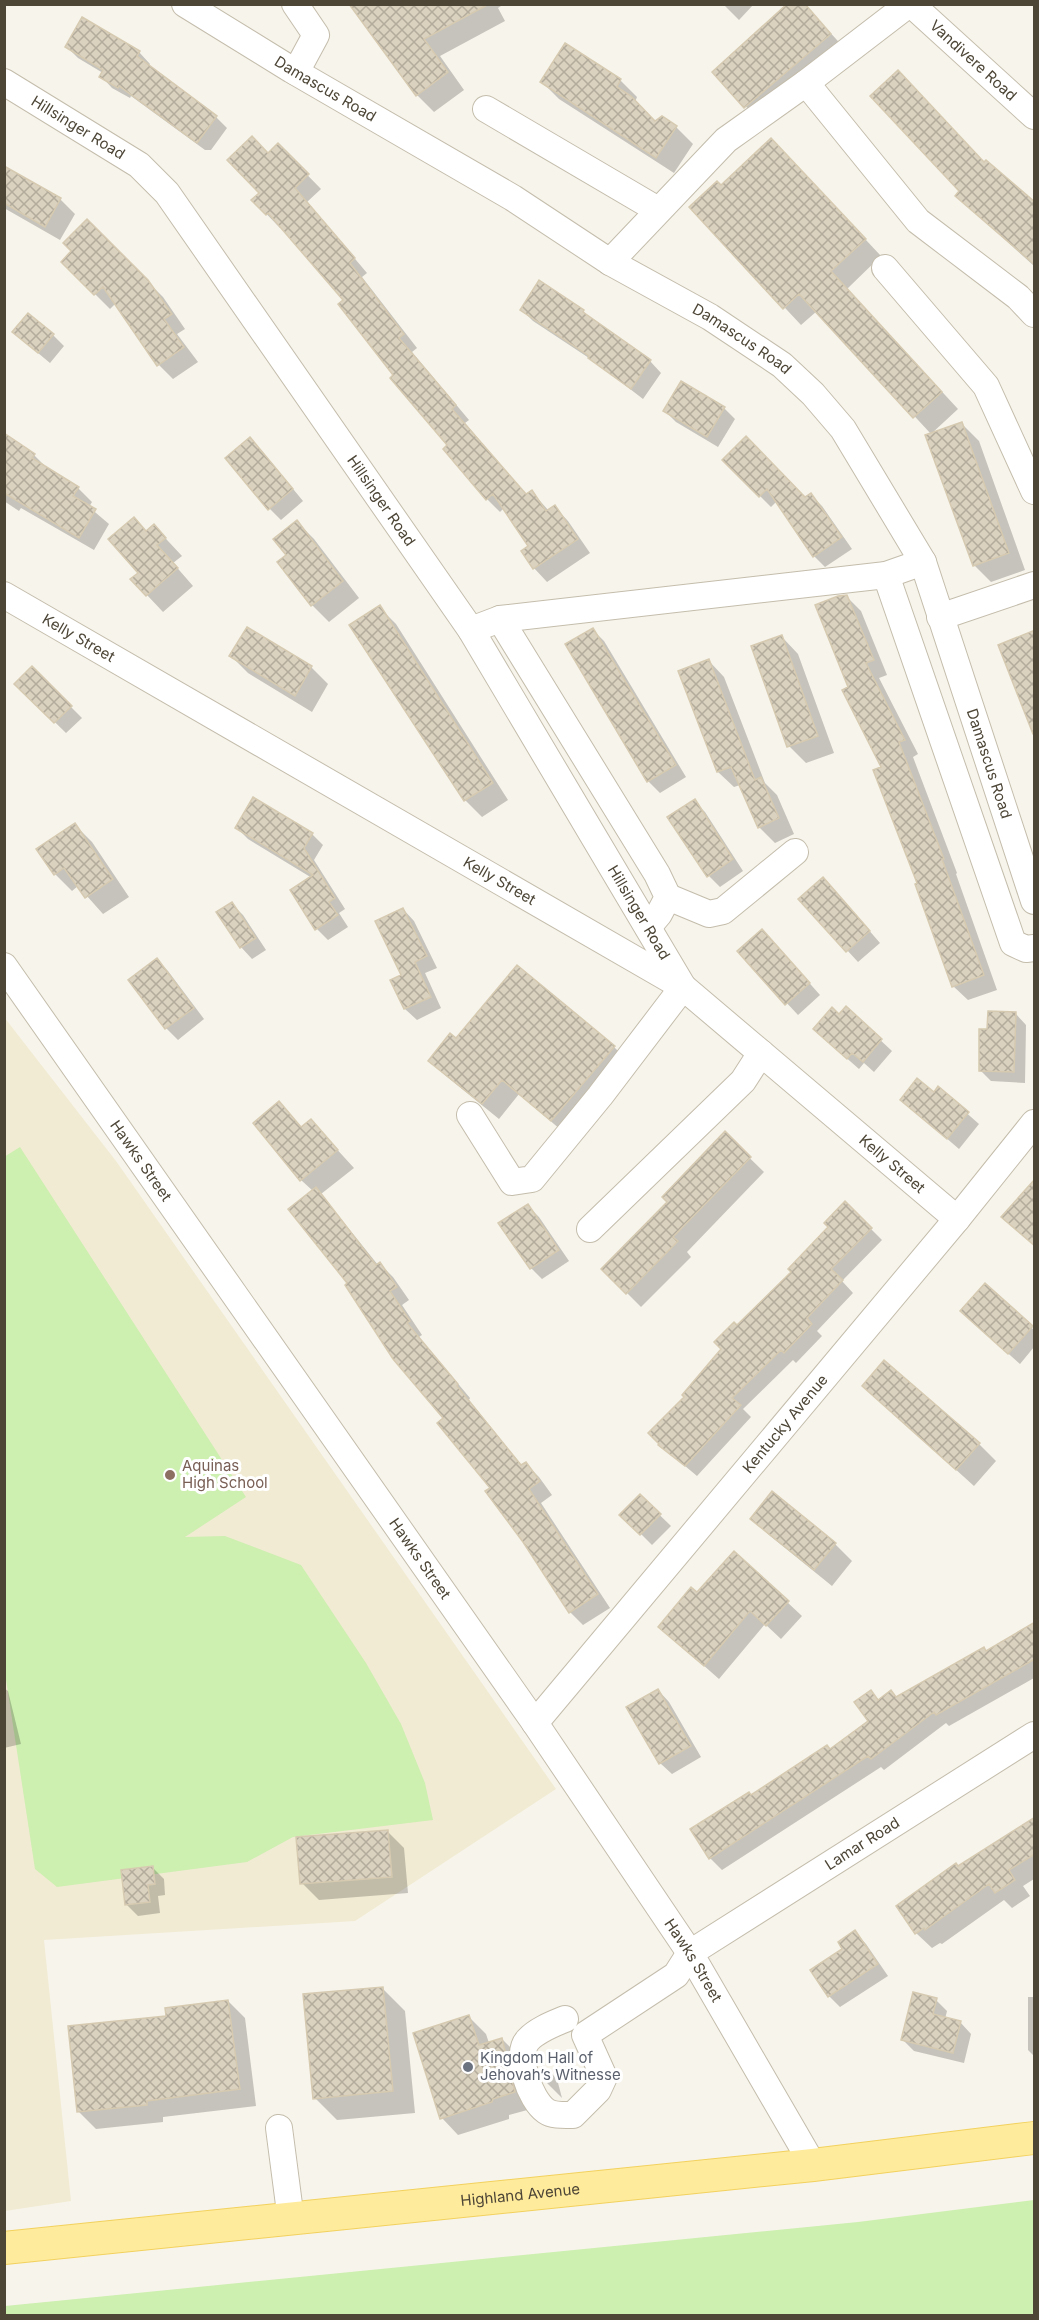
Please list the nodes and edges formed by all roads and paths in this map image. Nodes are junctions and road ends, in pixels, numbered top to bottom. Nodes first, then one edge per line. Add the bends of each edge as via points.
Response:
1 (185, 4) edge
2 (295, 4) edge
3 (910, 4) edge
4 (297, 72) junction
5 (4, 82) edge
6 (806, 83) junction
7 (486, 110) dead end
8 (1035, 116) edge
9 (658, 210) junction
10 (610, 262) junction
11 (885, 268) dead end
12 (1035, 314) edge
13 (1035, 491) edge
14 (923, 562) junction
15 (886, 575) junction
16 (1035, 585) edge
17 (4, 595) edge
18 (940, 617) junction
19 (500, 619) junction
20 (471, 630) junction
21 (987, 760) junction
22 (953, 769) junction
23 (795, 852) dead end
24 (668, 897) junction
25 (1035, 901) edge
26 (648, 927) junction
27 (1035, 948) edge
28 (4, 966) edge
29 (683, 987) junction
30 (761, 1053) junction
31 (470, 1115) dead end
32 (1035, 1123) edge
33 (957, 1219) junction
34 (590, 1229) dead end
35 (535, 1723) junction
36 (1035, 1735) edge
37 (690, 1953) junction
38 (565, 2019) dead end
39 (279, 2128) dead end
40 (1035, 2138) edge
41 (813, 2165) junction
42 (291, 2220) junction
43 (4, 2248) edge

1 - 4 street, Damascus Road
2 - 4 street via 316,35
3 - 6 street
3 - 8 street, Vandivere Road
4 - 10 street, Damascus Road via 513,198
5 - 20 street, Hillsinger Road via 139,165 167,193
6 - 9 street via 726,140
6 - 12 street via 918,221
7 - 9 street
9 - 10 street
10 - 14 street, Damascus Road via 710,317 782,365 813,394 843,429
11 - 13 street via 986,386
14 - 15 street
14 - 18 street, Damascus Road
15 - 19 street
15 - 22 street
16 - 18 street
17 - 29 street, Kelly Street
18 - 21 street, Damascus Road
19 - 20 street
19 - 24 street
20 - 26 street, Hillsinger Road
21 - 22 street
21 - 25 street, Damascus Road
22 - 27 street via 1013,944
23 - 24 street via 723,911 709,914
24 - 26 street
26 - 29 street, Hillsinger Road
28 - 35 street, Hawks Street
29 - 30 street, Kelly Street
29 - 31 street via 532,1179 512,1182
30 - 33 street, Kelly Street
30 - 34 street via 742,1081
32 - 33 street, Kentucky Avenue
33 - 35 street, Kentucky Avenue
35 - 37 street, Hawks Street
36 - 37 street, Lamar Road
37 - 38 street via 676,1975 585,2036 604,2077 598,2090 573,2115 546,2112 533,2095 521,2060 527,2040
37 - 41 street, Hawks Street
39 - 42 street
40 - 41 main road, Highland Avenue
41 - 42 main road, Highland Avenue
42 - 43 main road, Highland Avenue

